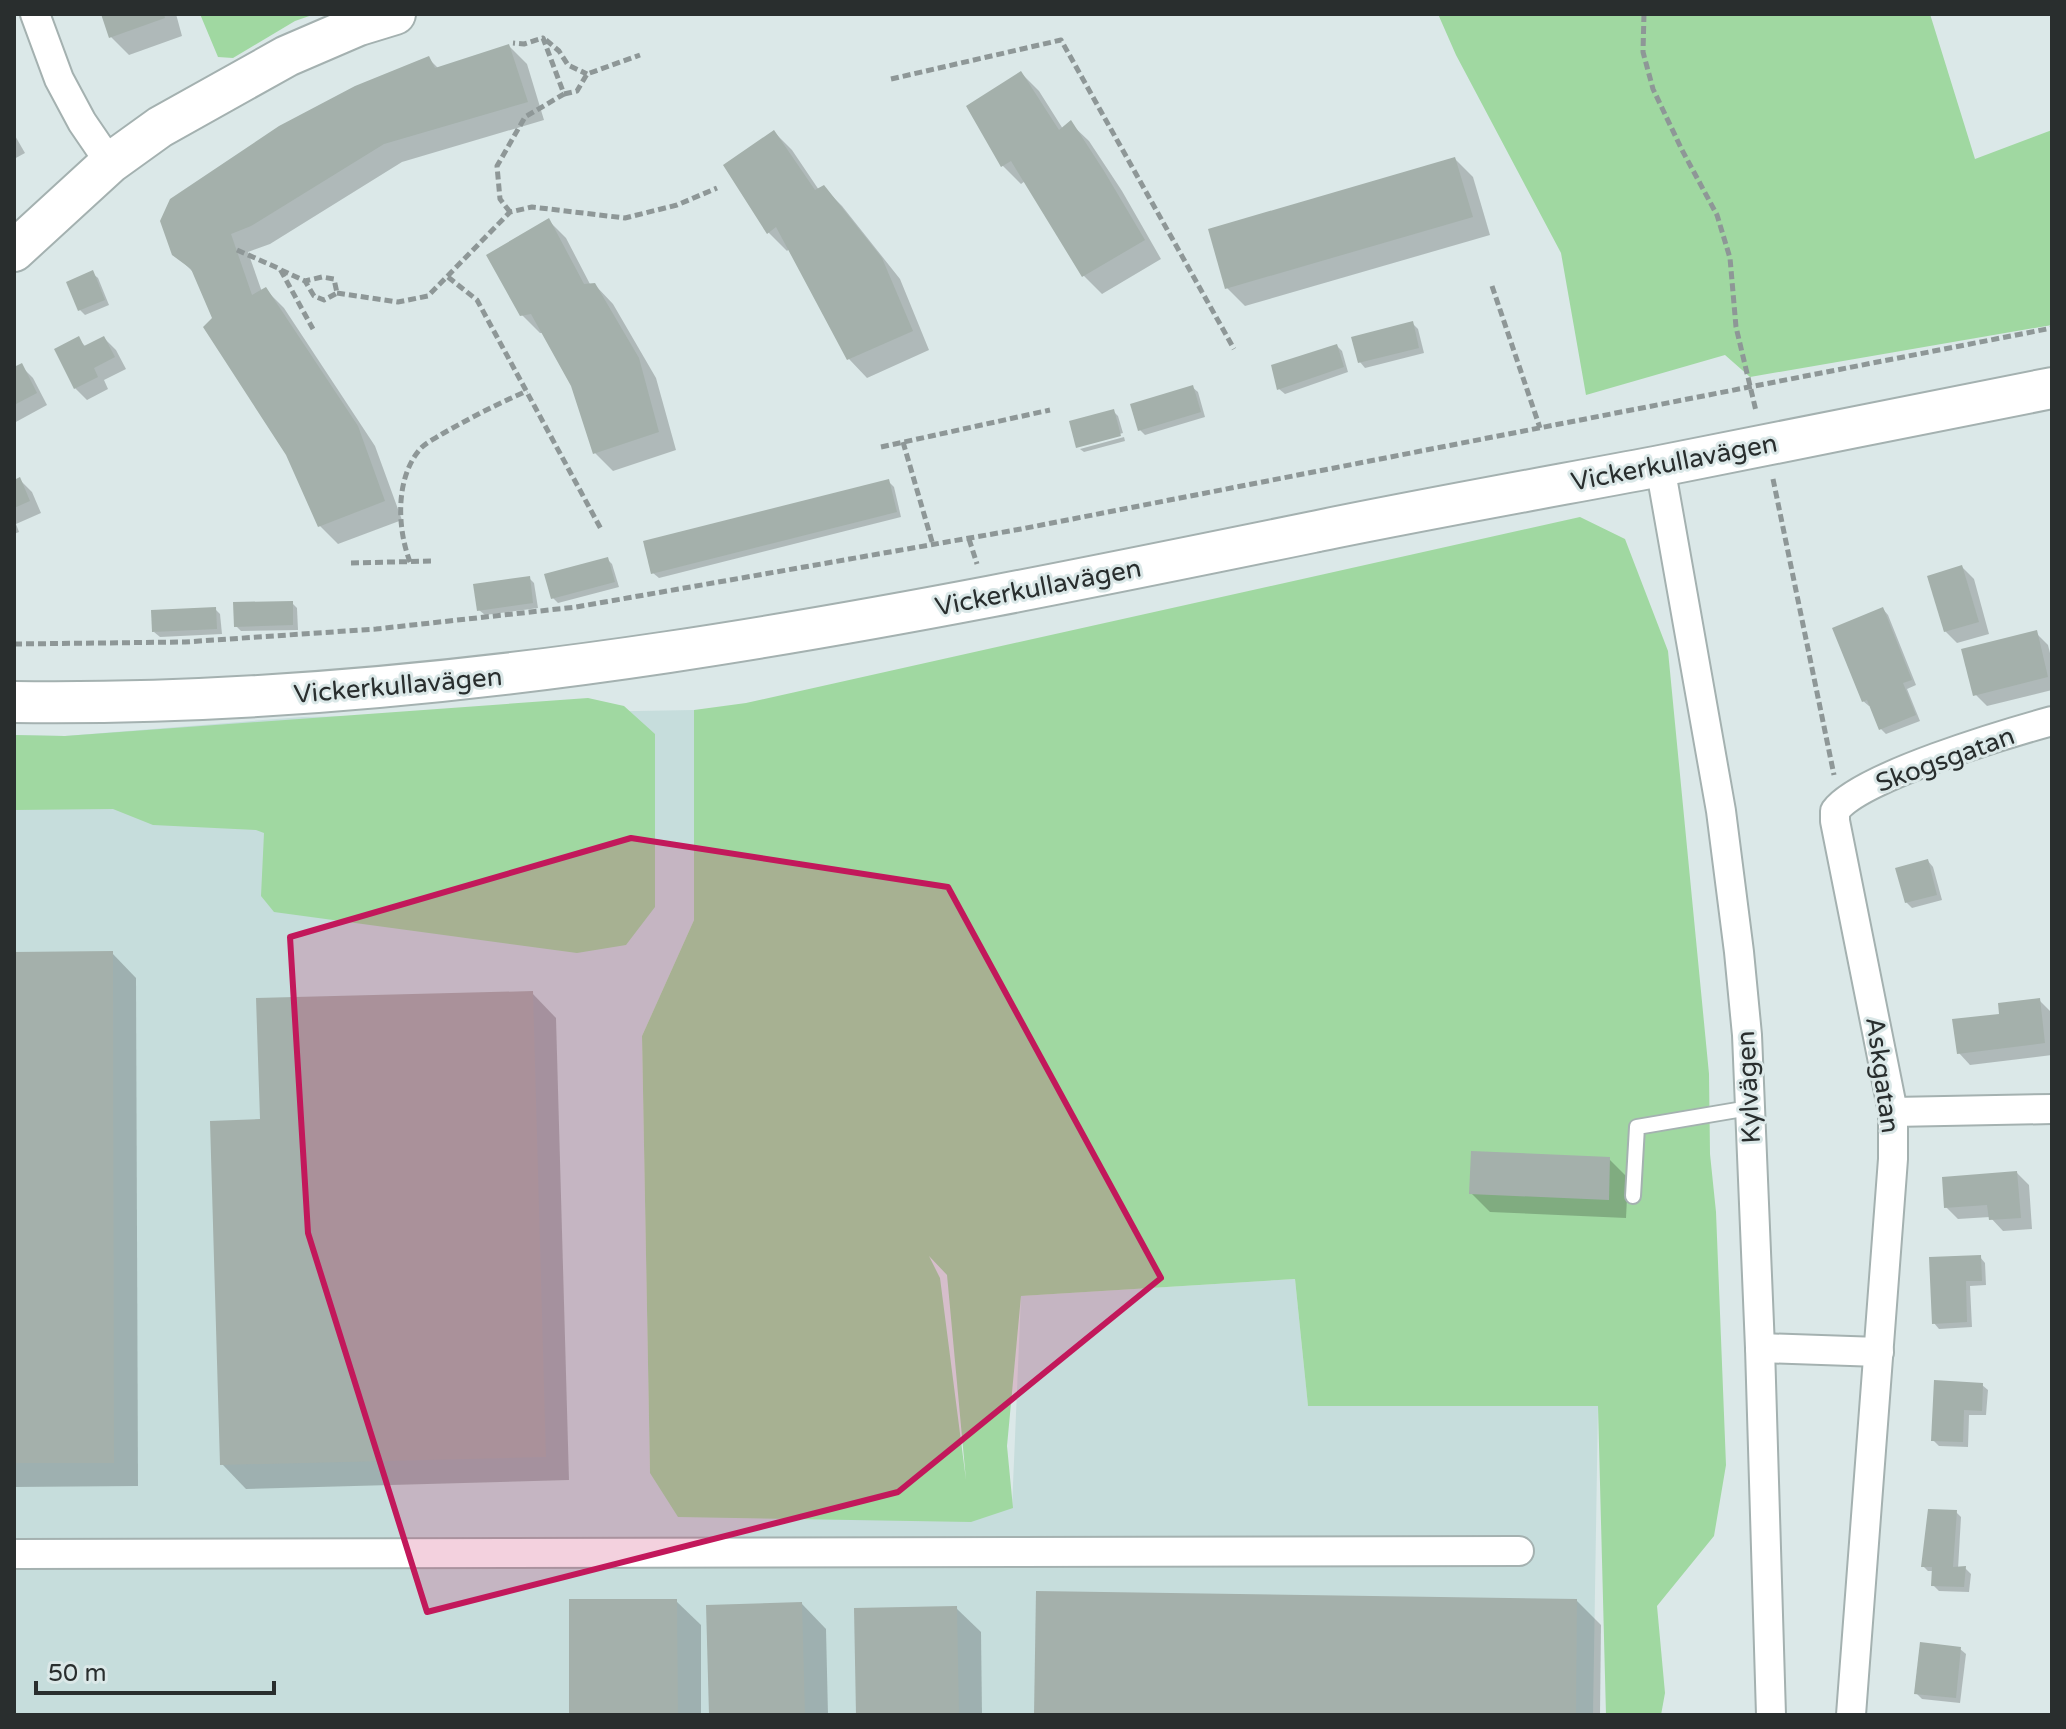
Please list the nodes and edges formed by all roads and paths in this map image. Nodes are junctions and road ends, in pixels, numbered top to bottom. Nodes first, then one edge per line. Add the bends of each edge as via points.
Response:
1 (35, 14) edge
2 (395, 14) edge
3 (1644, 14) edge
4 (543, 38) junction
5 (513, 43) dead end
6 (640, 55) dead end
7 (587, 74) junction
8 (891, 79) dead end
9 (564, 94) junction
10 (110, 163) junction
11 (717, 188) dead end
12 (510, 212) junction
13 (237, 250) dead end
14 (14, 251) edge
15 (280, 269) junction
16 (448, 277) junction
17 (305, 281) junction
18 (1492, 286) dead end
19 (337, 293) junction
20 (2052, 328) edge
21 (313, 329) dead end
22 (1234, 349) dead end
23 (1749, 388) junction
24 (2052, 388) edge
25 (527, 391) junction
26 (1050, 410) dead end
27 (1540, 428) junction
28 (903, 442) junction
29 (1766, 444) junction
30 (881, 447) dead end
31 (1660, 466) junction
32 (601, 529) dead end
33 (969, 539) junction
34 (933, 545) junction
35 (433, 561) dead end
36 (410, 562) junction
37 (351, 563) dead end
38 (979, 569) dead end
39 (14, 644) edge
40 (14, 702) edge
41 (2052, 721) edge
42 (1841, 803) junction
43 (1749, 1108) junction
44 (2052, 1109) edge
45 (1893, 1112) junction
46 (1633, 1196) dead end
47 (1760, 1348) junction
48 (1879, 1352) junction
49 (1519, 1551) dead end
50 (14, 1554) edge
51 (1771, 1715) edge
52 (1851, 1715) edge

1 - 10 street via 59,79
2 - 10 main road via 287,56 160,127
3 - 23 path via 1643,52 1653,89 1717,215 1730,258 1736,327
4 - 5 path
4 - 7 path via 568,65
4 - 9 path
6 - 7 path
7 - 9 path via 577,91
8 - 22 path via 1061,40
9 - 12 path via 525,117 497,166 500,199
10 - 14 main road
11 - 12 path via 625,218 532,207
12 - 16 path
13 - 15 path
15 - 17 path
15 - 21 path
16 - 19 path via 428,296 398,302
16 - 25 path via 477,300
17 - 19 path via 314,296 324,300
17 - 19 path via 334,279
18 - 27 path
20 - 23 path
23 - 27 path
23 - 29 path
24 - 29 main road, Vickerkullavägen
25 - 32 path
25 - 36 path via 422,447 407,470 401,507 402,542
26 - 28 path
27 - 33 path
28 - 30 path
28 - 34 path
29 - 31 main road, Vickerkullavägen
29 - 42 path
31 - 40 main road, Vickerkullavägen via 779,636 590,665 254,698
31 - 43 street, Kylvägen via 1721,811 1739,952
33 - 34 path
33 - 38 path
34 - 39 path via 494,617 185,642
35 - 36 path
36 - 37 path
41 - 42 street, Skogsgatan via 1960,749
42 - 45 street, Askgatan via 1835,821
43 - 46 lane via 1637,1127
43 - 47 street, Kylvägen
44 - 45 street
45 - 48 street, Askgatan
47 - 48 street
47 - 51 street, Kylvägen
48 - 52 street, Askgatan
49 - 50 street

